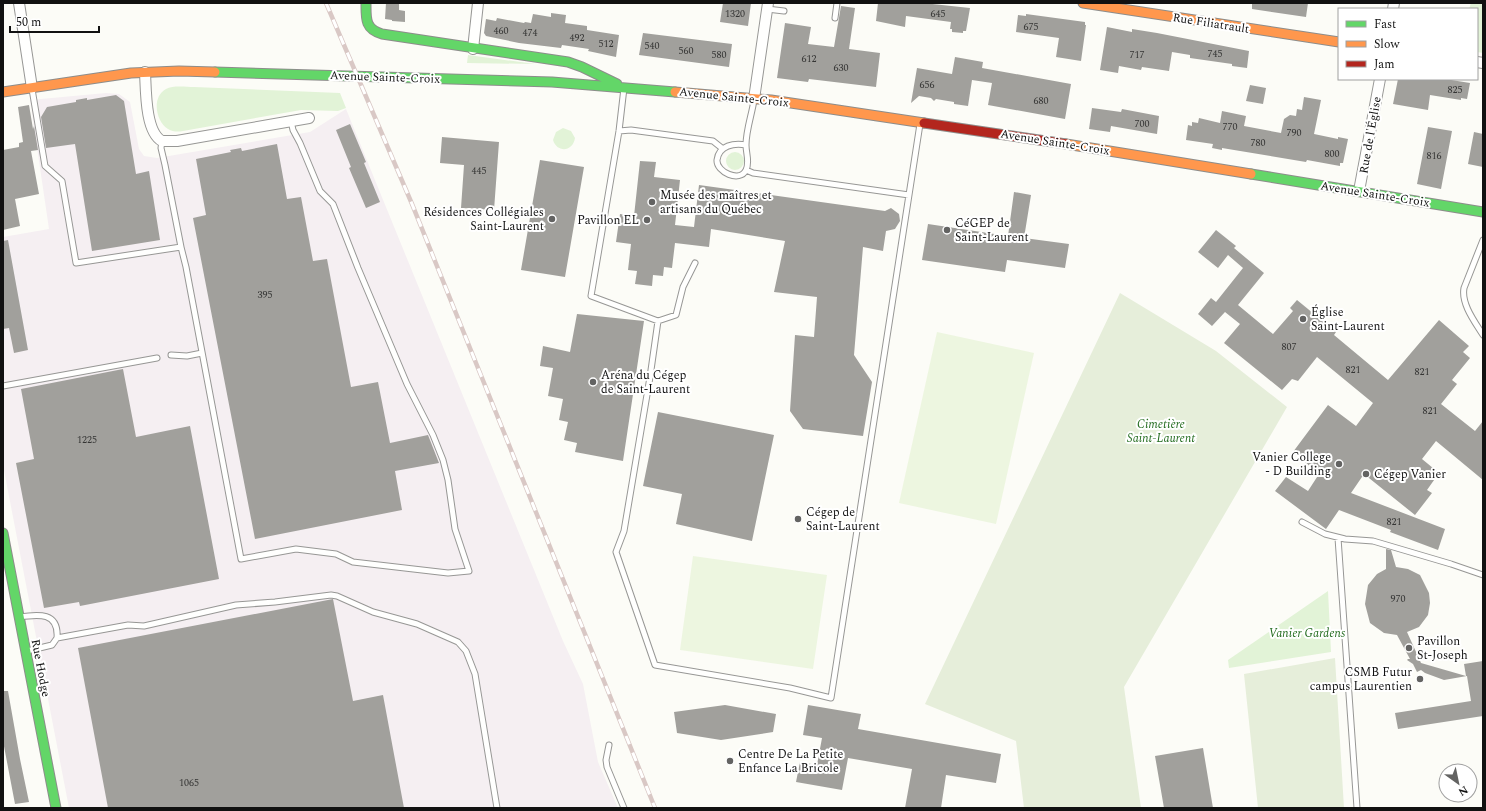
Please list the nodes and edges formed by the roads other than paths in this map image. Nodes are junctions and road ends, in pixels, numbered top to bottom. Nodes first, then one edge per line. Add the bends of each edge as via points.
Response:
1 (19, 3) edge
2 (366, 3) edge
3 (478, 3) edge
4 (837, 3) edge
5 (1083, 3) edge
6 (767, 6) edge
7 (784, 11) dead end
8 (835, 18) dead end
9 (1338, 42) edge
10 (473, 49) junction
11 (145, 72) junction
12 (1380, 80) edge
13 (32, 88) junction
14 (624, 88) junction
15 (3, 92) edge
16 (754, 99) junction
17 (309, 118) dead end
18 (291, 121) junction
19 (920, 122) junction
20 (619, 131) junction
21 (162, 141) junction
22 (746, 145) junction
23 (723, 149) junction
24 (746, 170) junction
25 (1359, 191) junction
26 (909, 195) junction
27 (1483, 212) edge
28 (1483, 240) edge
29 (181, 247) junction
30 (695, 263) dead end
31 (658, 321) junction
32 (1483, 335) edge
33 (202, 353) junction
34 (171, 355) dead end
35 (157, 358) dead end
36 (3, 386) edge
37 (1302, 522) dead end
38 (3, 532) edge
39 (1338, 538) junction
40 (1483, 575) edge
41 (8, 582) edge
42 (19, 617) junction
43 (57, 638) junction
44 (26, 651) junction
45 (609, 745) dead end
46 (56, 808) edge
47 (497, 808) edge
48 (624, 808) edge
49 (1356, 808) edge

1 - 13 street
2 - 10 main road, Avenue Sainte-Croix via 366,20 370,28 381,35
3 - 10 street
4 - 8 lane
5 - 9 main road, Rue Filiatrault
6 - 7 lane
6 - 16 street
10 - 14 main road, Avenue Sainte-Croix via 570,62
11 - 13 main road, Avenue Sainte-Croix
11 - 14 main road, Avenue Sainte-Croix via 246,72 552,82
11 - 21 street via 150,117 155,134
12 - 25 street, Rue de l'Église
13 - 15 main road, Avenue Sainte-Croix
13 - 29 lane via 45,166 62,181 76,263
14 - 16 main road, Avenue Sainte-Croix
14 - 20 lane
16 - 19 main road, Avenue Sainte-Croix
16 - 22 lane
17 - 18 street
18 - 21 street via 177,141
18 - 33 lane via 320,191 334,204 361,276 443,460 455,529 469,571 448,573 353,562 336,554 296,549 241,559
19 - 25 main road, Avenue Sainte-Croix
19 - 26 lane
20 - 23 lane via 632,130 713,141
20 - 31 lane via 591,296
21 - 29 lane via 162,153
22 - 23 lane via 732,145
22 - 24 lane
23 - 24 lane via 717,159 720,168 735,176 742,175
24 - 26 lane
25 - 27 main road, Avenue Sainte-Croix
26 - 31 lane via 831,698 790,688 655,665 616,552 624,531
28 - 32 lane via 1463,295
29 - 33 lane
30 - 31 lane via 683,286 676,315
33 - 34 lane via 188,356
35 - 36 lane
37 - 39 lane
38 - 41 main road, Rue Hodge
39 - 40 lane via 1373,541
39 - 49 lane
41 - 42 main road, Rue Hodge
42 - 43 lane via 47,617 56,628
42 - 44 main road, Rue Hodge
43 - 44 lane via 48,646
43 - 47 lane via 128,625 144,626 236,605 331,595 374,612 417,624 458,642 466,650 475,674
44 - 46 main road, Rue Hodge
45 - 48 lane via 607,767

